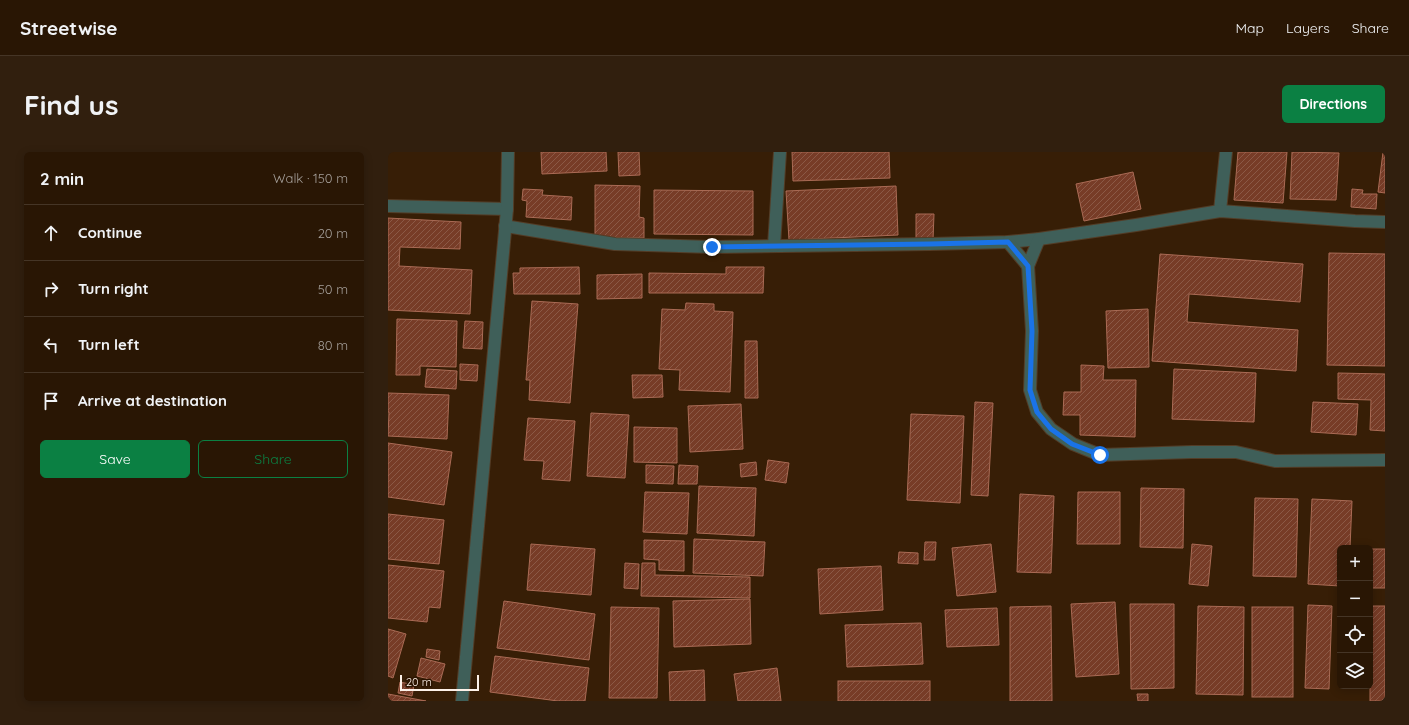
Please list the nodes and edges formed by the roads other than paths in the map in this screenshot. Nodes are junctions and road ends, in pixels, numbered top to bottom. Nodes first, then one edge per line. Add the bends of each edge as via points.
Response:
1 (508, 152) edge
2 (780, 152) edge
3 (1226, 152) edge
4 (388, 206) edge
5 (507, 209) junction
6 (1220, 211) junction
7 (1385, 222) edge
8 (505, 226) junction
9 (1039, 239) junction
10 (1008, 242) junction
11 (774, 246) junction
12 (1028, 266) junction
13 (1385, 460) edge
14 (462, 701) edge

1 - 5 street
2 - 11 street
3 - 6 street
4 - 5 street
5 - 8 street
6 - 7 street
6 - 9 street
8 - 11 street via 614,244
8 - 14 street
9 - 10 street
9 - 12 street
10 - 11 street
10 - 12 street
12 - 13 street via 1032,331 1030,390 1037,412 1051,429 1072,444 1100,455 1236,452 1275,461

